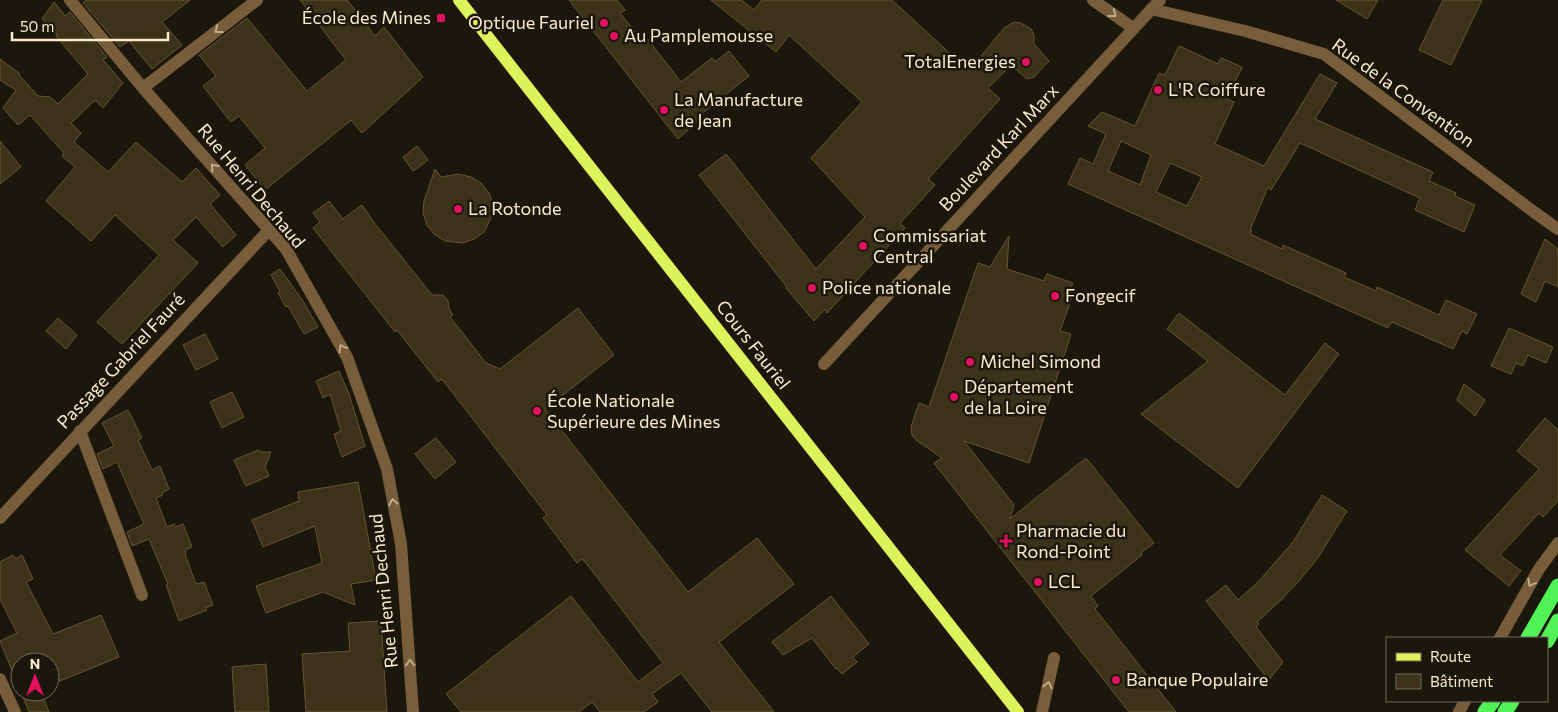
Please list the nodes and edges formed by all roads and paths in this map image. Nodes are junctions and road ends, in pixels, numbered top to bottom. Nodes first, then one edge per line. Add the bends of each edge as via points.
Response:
1 (70, 0) edge
2 (257, 0) edge
3 (459, 0) edge
4 (1093, 0) edge
5 (1155, 5) edge
6 (1133, 28) junction
7 (143, 88) junction
8 (1558, 229) edge
9 (269, 230) junction
10 (824, 364) dead end
11 (80, 431) junction
12 (0, 518) edge
13 (1558, 543) edge
14 (1558, 586) edge
15 (142, 595) dead end
16 (1558, 621) edge
17 (1501, 637) edge
18 (1529, 637) edge
19 (1548, 639) edge
20 (1054, 658) dead end
21 (0, 679) edge
22 (15, 712) edge
23 (413, 712) edge
24 (1018, 712) edge
25 (1042, 712) edge

1 - 7 street, Rue Henri Dechaud
2 -> 7 street
3 - 24 main road, Cours Fauriel
4 -> 6 street
5 - 6 street, Boulevard Karl Marx
5 - 8 street, Rue de la Convention via 1324,54
6 - 10 street, Boulevard Karl Marx
9 -> 7 street, Rue Henri Dechaud
9 - 11 street, Passage Gabriel Fauré
23 -> 9 street, Rue Henri Dechaud via 401,544 387,469 347,357 286,249
11 - 12 street, Passage Gabriel Fauré
11 - 15 street
13 -> 17 street
14 - 18 highway
16 - 19 highway
25 -> 20 street
21 - 22 street

